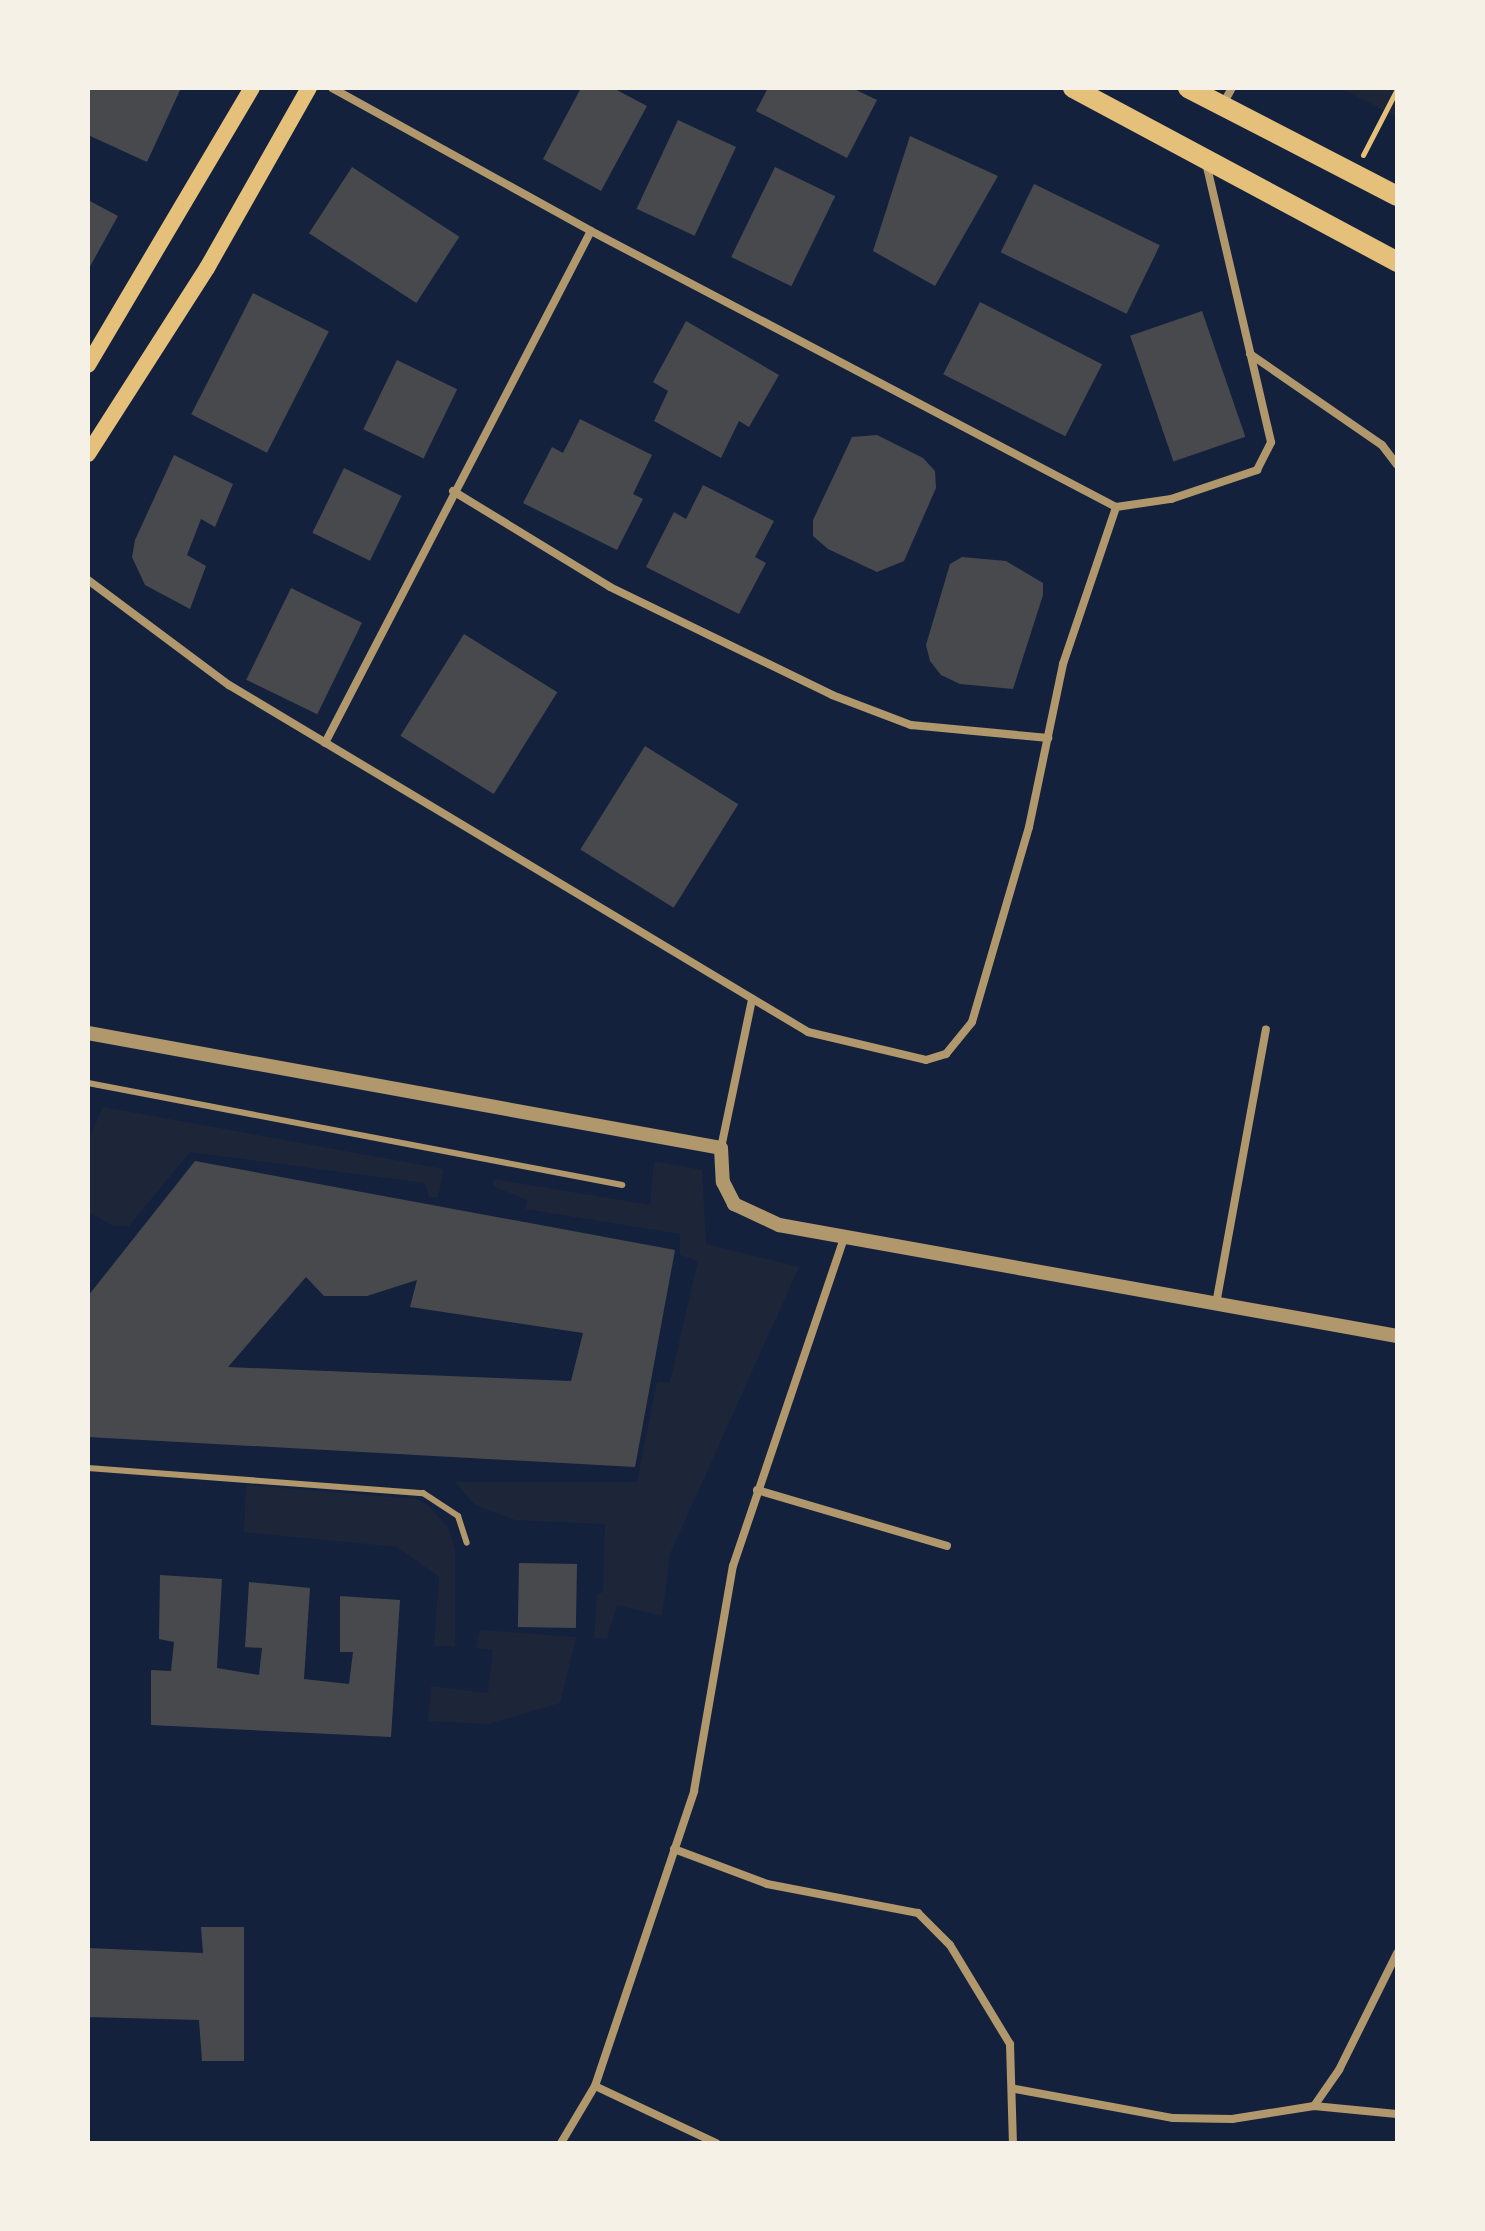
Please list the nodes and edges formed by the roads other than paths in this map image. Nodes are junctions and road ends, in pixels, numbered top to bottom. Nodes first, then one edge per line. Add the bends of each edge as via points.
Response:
1 (252, 88) edge
2 (309, 88) edge
3 (332, 88) edge
4 (1073, 88) edge
5 (1188, 88) edge
6 (1228, 96) edge
7 (1206, 160) junction
8 (1397, 196) edge
9 (591, 231) junction
10 (1397, 262) edge
11 (1249, 354) junction
12 (88, 365) edge
13 (88, 454) edge
14 (1397, 465) edge
15 (453, 491) junction
16 (1116, 507) junction
17 (88, 580) edge
18 (1048, 738) junction
19 (325, 743) junction
20 (752, 999) junction
21 (1266, 1030) dead end
22 (88, 1033) edge
23 (88, 1083) edge
24 (721, 1148) junction
25 (622, 1185) dead end
26 (844, 1239) junction
27 (1216, 1304) junction
28 (1397, 1336) edge
29 (88, 1468) edge
30 (757, 1490) junction
31 (467, 1543) dead end
32 (947, 1546) dead end
33 (674, 1849) junction
34 (1397, 1953) edge
35 (595, 2086) junction
36 (1015, 2089) junction
37 (1314, 2106) junction
38 (1397, 2114) edge
39 (561, 2143) edge
40 (716, 2143) edge
41 (1013, 2143) edge

1 - 12 main road
2 - 13 main road via 207,268
3 - 9 street
4 - 7 main road
5 - 6 main road
6 - 8 main road
7 - 10 main road
7 - 11 street
9 - 15 street
9 - 16 street
11 - 14 street via 1382,445
11 - 16 street via 1270,424 1271,442 1257,470 1171,499
15 - 18 street via 610,587 832,695 911,725
15 - 19 street
16 - 18 street via 1063,664
17 - 19 street via 229,685
18 - 20 street via 1029,827 972,1022 946,1054 926,1060 808,1032
19 - 20 street
20 - 24 street
21 - 27 street
22 - 24 street
23 - 25 lane
24 - 26 street via 723,1182 734,1204 779,1225
26 - 27 street
26 - 30 street
27 - 28 street
29 - 31 lane via 423,1493 458,1516
30 - 32 street
30 - 33 street via 733,1566 694,1791
33 - 35 street
33 - 36 street via 767,1884 918,1913 950,1945 1010,2044
34 - 37 street via 1339,2070
35 - 39 street
35 - 40 street
36 - 37 street via 1173,2118 1232,2119
36 - 41 street
37 - 38 street

